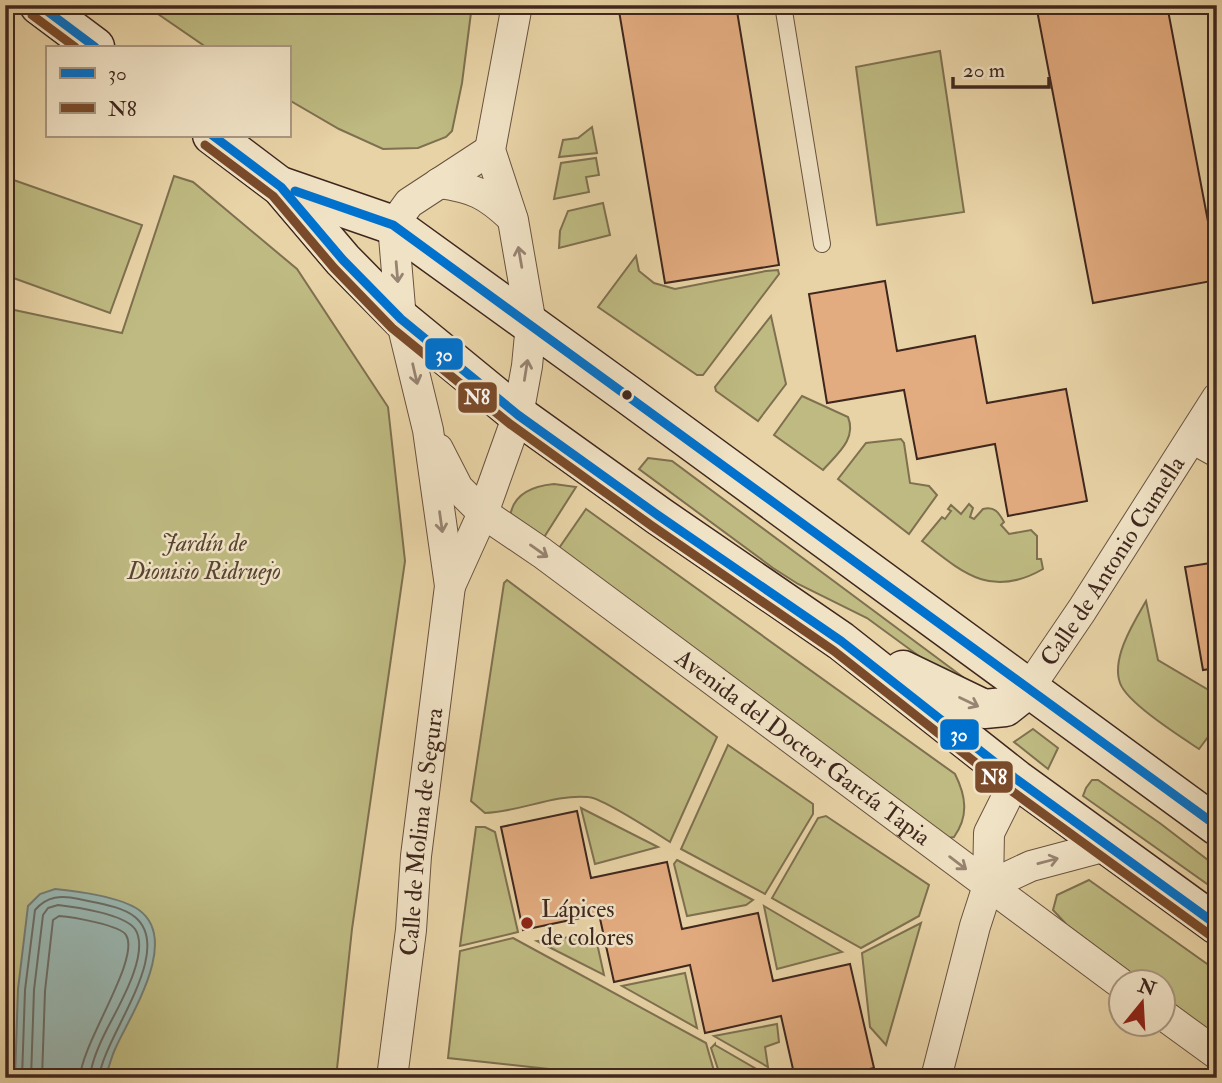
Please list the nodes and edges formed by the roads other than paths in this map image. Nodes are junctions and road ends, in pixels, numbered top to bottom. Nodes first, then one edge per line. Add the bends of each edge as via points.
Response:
1 (39, 5) edge
2 (517, 5) edge
3 (783, 5) edge
4 (94, 46) edge
5 (213, 136) edge
6 (489, 150) junction
7 (439, 183) junction
8 (281, 187) junction
9 (513, 220) junction
10 (393, 225) junction
11 (822, 244) dead end
12 (401, 318) junction
13 (531, 324) junction
14 (1217, 398) edge
15 (518, 415) junction
16 (434, 443) junction
17 (1204, 445) edge
18 (503, 453) junction
19 (483, 513) junction
20 (450, 586) junction
21 (841, 641) junction
22 (1029, 688) junction
23 (1016, 779) junction
24 (1217, 826) edge
25 (1110, 845) junction
26 (988, 886) junction
27 (1217, 925) edge
28 (1106, 972) edge
29 (1176, 1024) edge
30 (1217, 1054) edge
31 (392, 1078) edge
32 (936, 1078) edge

1 - 4 main road
2 - 6 street
3 - 11 lane
5 - 8 main road
6 - 7 street
6 - 9 street
7 - 9 street via 465,187 492,199
7 - 10 street via 409,203
8 - 10 main road
8 - 12 main road via 343,260
13 -> 9 street
10 -> 12 street, Calle de Molina de Segura
10 - 13 main road
12 - 15 main road
12 -> 16 street, Calle de Molina de Segura
15 -> 13 street
13 - 22 main road
14 - 17 street, Calle de Antonio Cumella
15 - 18 street, Calle de Molina de Segura
15 - 21 main road
16 - 18 street via 473,467 488,465
16 - 19 street, Calle de Molina de Segura via 458,488
16 -> 20 street, Calle de Molina de Segura
17 - 22 street, Calle de Antonio Cumella
18 - 19 street, Calle de Molina de Segura
19 - 20 street, Calle de Molina de Segura
19 -> 26 street, Avenida del Doctor García Tapia
20 - 31 street, Calle de Molina de Segura
21 -> 22 main road via 984,709 1004,707
21 - 23 main road
22 - 24 main road
23 - 25 main road
23 - 26 street via 989,832
26 -> 25 street via 1031,866
25 - 27 main road
26 - 28 street, Avenida del Doctor García Tapia
26 - 32 street
29 - 30 street

